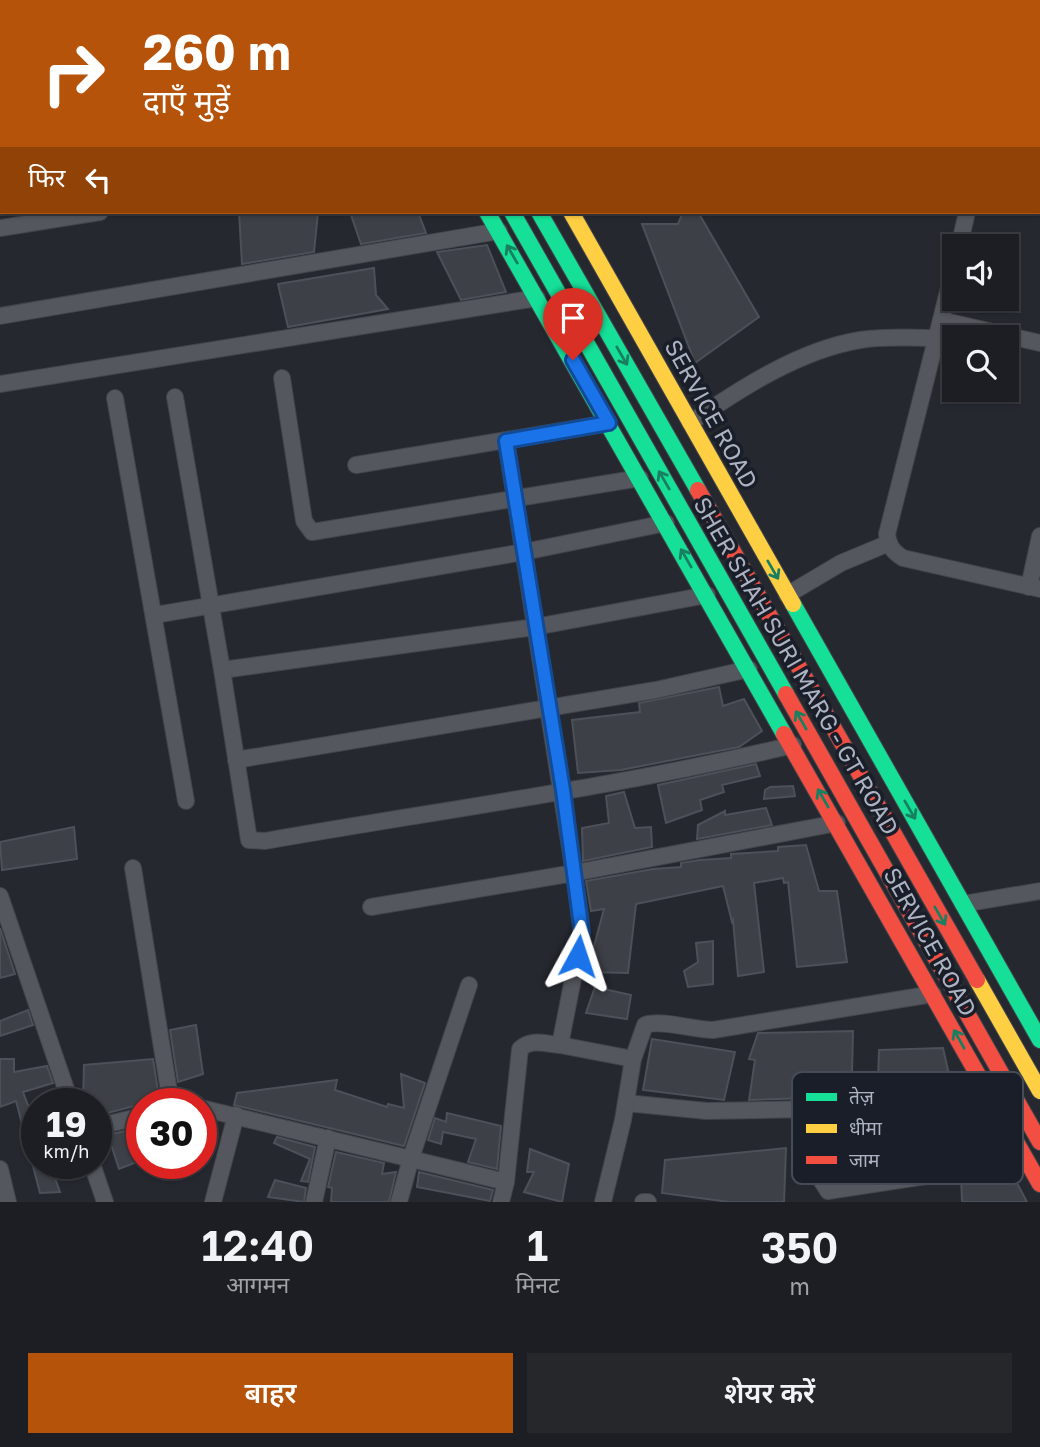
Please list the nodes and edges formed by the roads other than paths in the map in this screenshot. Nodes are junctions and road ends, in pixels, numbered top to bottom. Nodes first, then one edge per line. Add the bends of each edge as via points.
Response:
1 (88, 214) edge
2 (488, 214) edge
3 (513, 214) edge
4 (540, 214) edge
5 (572, 214) edge
6 (967, 214) edge
7 (0, 228) edge
8 (499, 231) junction
9 (962, 234) edge
10 (537, 298) junction
11 (943, 311) edge
12 (0, 316) edge
13 (941, 320) junction
14 (937, 338) junction
15 (1040, 343) edge
16 (282, 378) dead end
17 (0, 384) edge
18 (175, 397) dead end
19 (115, 398) dead end
20 (609, 423) junction
21 (690, 423) junction
22 (506, 441) junction
23 (356, 466) dead end
24 (640, 478) junction
25 (516, 500) junction
26 (666, 523) junction
27 (1040, 536) edge
28 (889, 543) junction
29 (524, 552) junction
30 (1034, 588) edge
31 (707, 595) junction
32 (787, 595) junction
33 (210, 604) junction
34 (155, 615) junction
35 (535, 626) junction
36 (749, 669) junction
37 (222, 670) junction
38 (550, 709) junction
39 (793, 745) junction
40 (236, 760) junction
41 (563, 790) junction
42 (186, 801) dead end
43 (838, 823) junction
44 (133, 868) dead end
45 (574, 873) junction
46 (1040, 891) edge
47 (0, 896) edge
48 (963, 904) junction
49 (370, 907) dead end
50 (469, 985) dead end
51 (933, 994) junction
52 (1040, 1040) edge
53 (559, 1045) junction
54 (633, 1059) junction
55 (978, 1072) edge
56 (1000, 1072) edge
57 (66, 1088) edge
58 (168, 1088) edge
59 (1040, 1091) edge
60 (626, 1103) junction
61 (792, 1110) edge
62 (217, 1111) edge
63 (1023, 1112) edge
64 (236, 1115) junction
65 (328, 1139) junction
66 (1040, 1142) edge
67 (1023, 1153) edge
68 (411, 1158) junction
69 (0, 1168) edge
70 (97, 1179) edge
71 (506, 1182) junction
72 (824, 1184) edge
73 (883, 1184) edge
74 (1040, 1184) edge
75 (8, 1202) edge
76 (105, 1202) edge
77 (214, 1202) edge
78 (314, 1202) edge
79 (399, 1202) edge
80 (500, 1202) edge
81 (603, 1202) edge

1 - 7 street
2 - 8 main road, SERVICE ROAD
56 -> 3 main road, SHER SHAH SURI MARG - GT ROAD
4 -> 59 main road, SHER SHAH SURI MARG - GT ROAD
5 - 21 main road, SERVICE ROAD
6 - 9 street
10 -> 8 main road, SERVICE ROAD
8 - 12 street
10 - 17 street
10 - 20 main road, SERVICE ROAD
11 - 13 street
13 - 14 street
13 - 15 street
14 - 21 street via 874,338 822,350 780,369
14 - 28 street via 887,534
16 - 25 street via 304,521 312,532
18 - 33 street
19 - 34 street
20 - 22 street
20 - 24 main road, SERVICE ROAD
21 -> 32 main road, SERVICE ROAD
22 - 23 street
22 - 25 street
24 - 25 street
24 - 26 main road, SERVICE ROAD
25 - 29 street
26 - 29 street
31 -> 26 main road, SERVICE ROAD
27 - 30 street
28 - 30 street via 903,558
28 - 32 street
29 - 33 street
29 - 35 street
31 - 35 street
31 - 36 main road, SERVICE ROAD
32 -> 48 main road, SERVICE ROAD
33 - 34 street
33 - 37 street
34 - 42 street
35 - 37 street
35 - 38 street
36 - 38 street
36 - 39 main road, SERVICE ROAD
37 - 40 street
38 - 40 street
38 - 41 street
39 - 41 street
43 -> 39 main road, SERVICE ROAD
40 - 41 street via 247,834 253,841
41 - 45 street
43 - 45 street
43 - 51 main road, SERVICE ROAD
44 - 58 street
45 - 49 street
45 - 53 street via 582,933
46 - 48 street
47 - 57 street
48 - 52 main road, SERVICE ROAD
50 - 68 street
51 - 54 street via 713,1030 650,1023 642,1029
55 -> 51 main road, SERVICE ROAD
53 - 54 street
53 - 71 street via 535,1042 520,1049
54 - 60 street
60 - 61 street via 707,1111
60 - 81 street
62 - 64 street
66 -> 63 main road, SHER SHAH SURI MARG - GT ROAD
64 - 65 street
64 - 77 street
65 - 68 street
65 - 78 street
67 - 74 main road, SERVICE ROAD
68 - 71 street
68 - 79 street
69 - 75 street
70 - 76 street
71 - 80 street
72 - 73 street via 828,1191 838,1192

